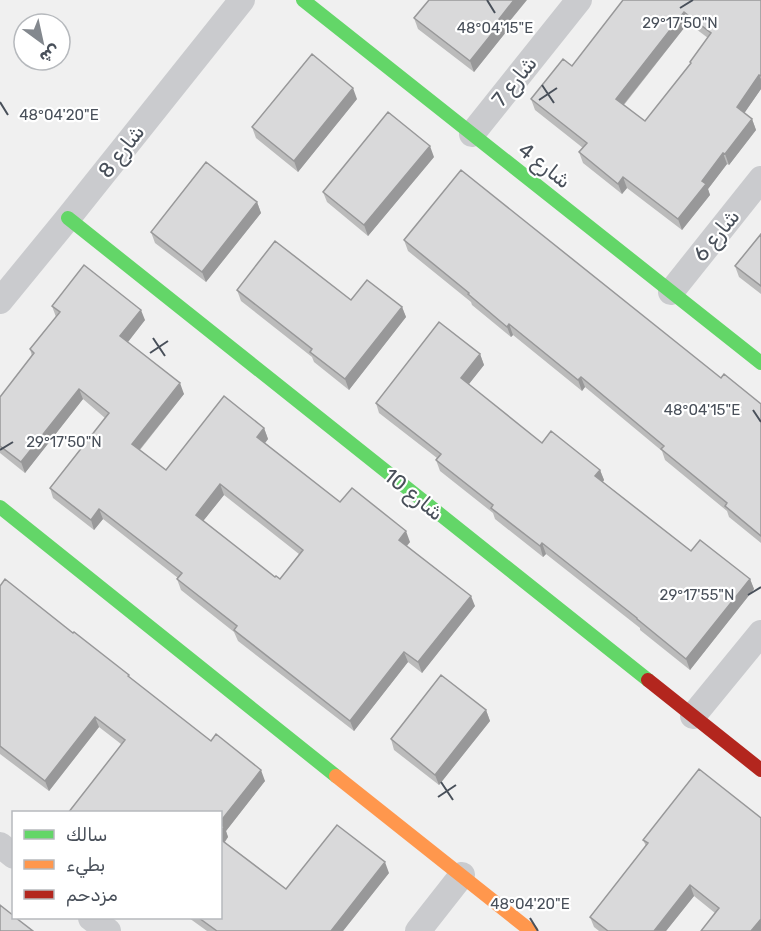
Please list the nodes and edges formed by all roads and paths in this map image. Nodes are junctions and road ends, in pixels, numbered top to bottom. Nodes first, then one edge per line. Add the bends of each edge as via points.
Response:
1 (242, 0) edge
2 (303, 0) edge
3 (579, 0) edge
4 (472, 134) junction
5 (761, 179) edge
6 (68, 218) junction
7 (671, 292) junction
8 (0, 301) edge
9 (761, 363) edge
10 (0, 507) edge
11 (761, 633) edge
12 (693, 716) junction
13 (761, 770) edge
14 (0, 845) edge
15 (12, 854) edge
16 (462, 875) junction
17 (92, 919) edge
18 (519, 928) edge
19 (108, 931) edge
20 (418, 931) edge

1 - 6 street, شارع 8
2 - 4 street, شارع 4
3 - 4 street, شارع 7
4 - 7 street, شارع 4
5 - 7 street, شارع 6
6 - 8 street, شارع 8
6 - 12 street, شارع 10
7 - 9 street, شارع 4
10 - 16 street
11 - 12 street
12 - 13 street, شارع 10
14 - 15 street
16 - 18 street
16 - 20 street
17 - 19 street

